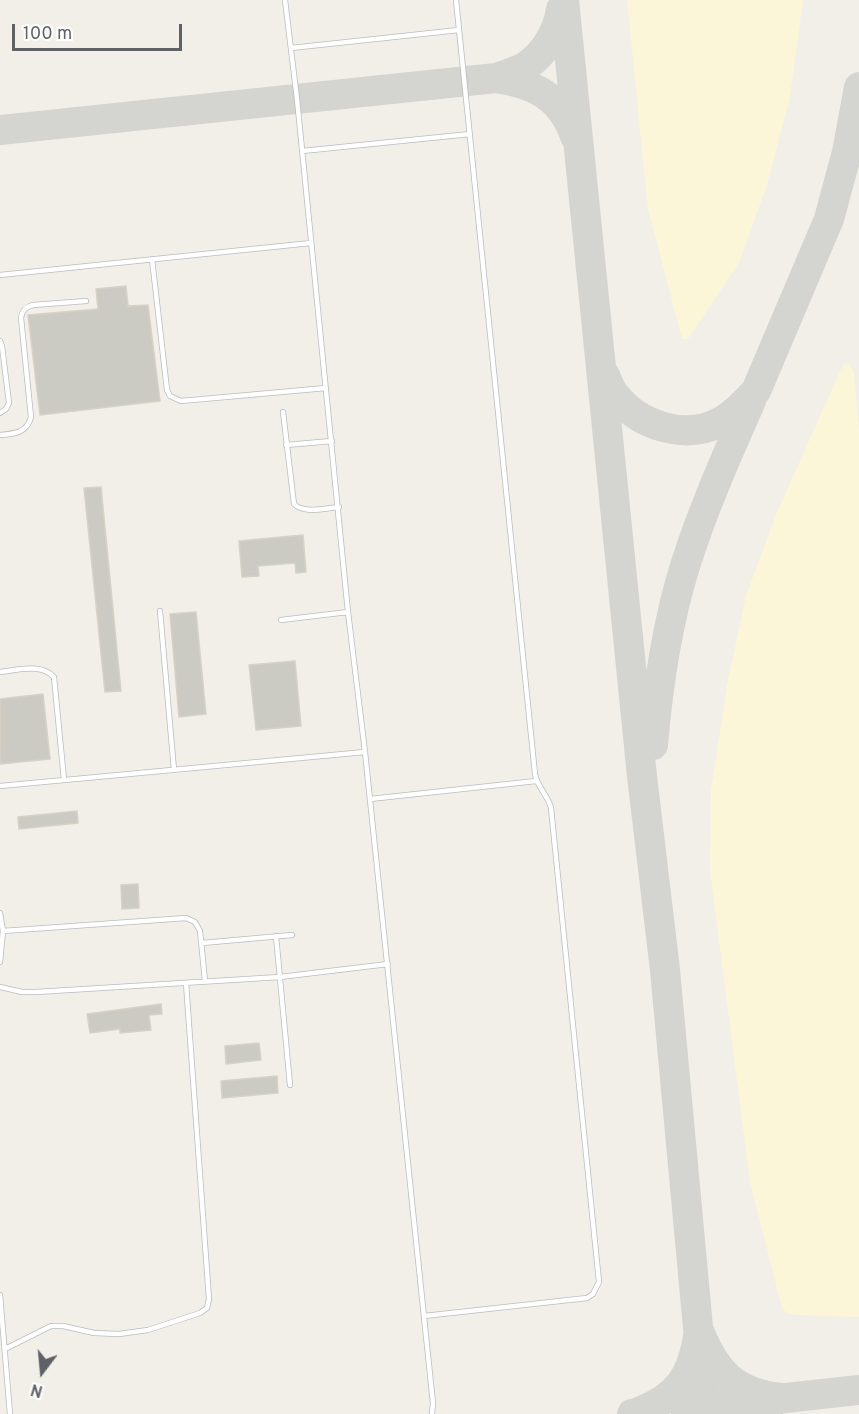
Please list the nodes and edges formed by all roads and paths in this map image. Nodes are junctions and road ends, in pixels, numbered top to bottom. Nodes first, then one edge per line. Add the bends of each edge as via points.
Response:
1 (285, 0) edge
2 (456, 0) edge
3 (459, 30) junction
4 (291, 48) junction
5 (470, 134) junction
6 (302, 152) junction
7 (311, 243) junction
8 (152, 259) junction
9 (0, 275) edge
10 (86, 301) dead end
11 (0, 341) edge
12 (326, 388) junction
13 (283, 412) dead end
14 (0, 413) edge
15 (0, 435) edge
16 (332, 441) junction
17 (286, 445) junction
18 (339, 507) junction
19 (160, 611) dead end
20 (348, 612) junction
21 (281, 620) dead end
22 (0, 672) edge
23 (365, 752) junction
24 (174, 770) junction
25 (64, 780) junction
26 (536, 781) junction
27 (0, 786) edge
28 (370, 800) junction
29 (0, 913) edge
30 (3, 931) junction
31 (292, 934) dead end
32 (276, 936) junction
33 (202, 943) junction
34 (0, 962) edge
35 (388, 964) junction
36 (280, 977) junction
37 (205, 981) junction
38 (186, 983) junction
39 (0, 987) edge
40 (290, 1085) dead end
41 (0, 1295) edge
42 (424, 1316) junction
43 (4, 1349) junction
44 (10, 1414) edge
45 (432, 1414) edge

1 - 4 lane
2 - 3 lane
3 - 4 lane
3 - 5 lane
4 - 6 lane
5 - 6 lane
5 - 26 lane
6 - 7 lane
7 - 8 lane
7 - 12 lane
8 - 9 lane
8 - 12 lane via 170,396 181,401
10 - 15 lane via 33,305 23,311 31,417 24,430
11 - 14 lane via 9,403
12 - 16 lane
13 - 17 lane
16 - 17 lane
16 - 18 lane
17 - 18 lane via 294,504 304,509
18 - 20 lane
19 - 24 lane
20 - 21 lane
20 - 23 lane
22 - 25 lane via 44,669 54,677
23 - 24 lane
23 - 28 lane
24 - 25 lane
25 - 27 lane
26 - 28 lane
26 - 42 lane via 551,808 599,1282 587,1298
28 - 35 lane
29 - 30 lane
30 - 33 lane via 186,918 199,926
30 - 34 lane
31 - 32 lane
32 - 33 lane
32 - 36 lane
33 - 37 lane
35 - 36 lane
35 - 42 lane
36 - 37 lane
36 - 40 lane
37 - 38 lane
38 - 39 lane via 29,993
38 - 43 lane via 207,1308 134,1333 105,1334 51,1326
41 - 43 lane
42 - 45 lane
43 - 44 lane

